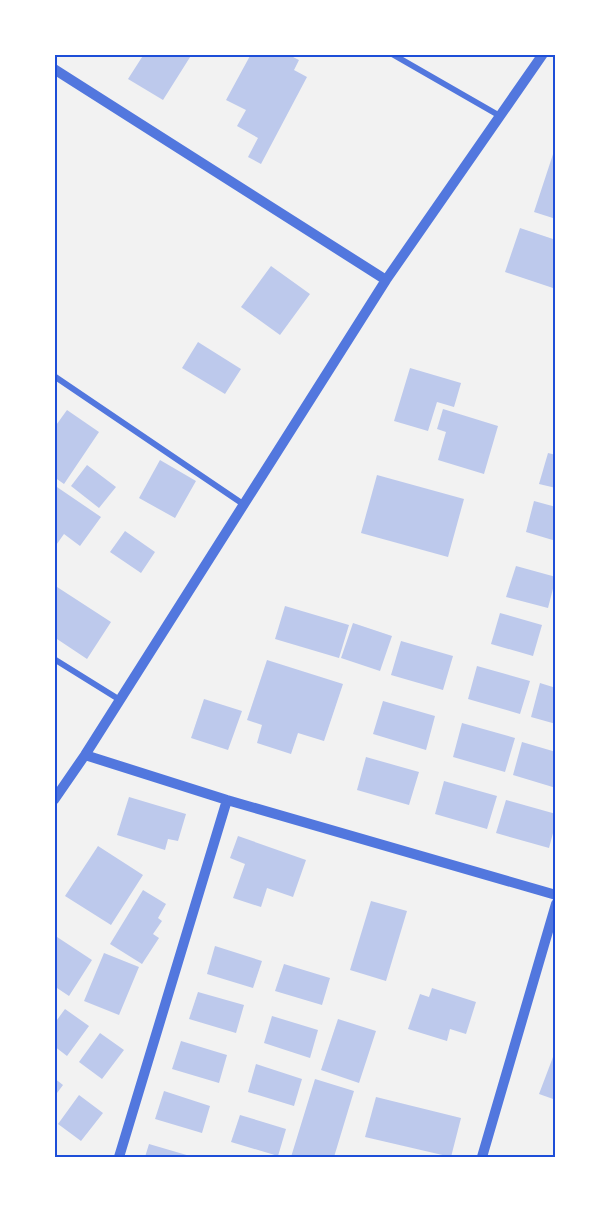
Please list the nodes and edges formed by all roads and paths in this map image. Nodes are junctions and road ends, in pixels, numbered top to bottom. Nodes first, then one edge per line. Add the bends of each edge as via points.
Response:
1 (392, 54) edge
2 (543, 54) edge
3 (54, 69) edge
4 (501, 117) junction
5 (386, 280) junction
6 (54, 376) edge
7 (243, 504) junction
8 (54, 659) edge
9 (120, 700) junction
10 (85, 755) junction
11 (54, 800) edge
12 (226, 800) junction
13 (556, 895) edge
14 (556, 904) edge
15 (119, 1157) edge
16 (482, 1157) edge

1 - 4 street
2 - 4 street
3 - 5 street
4 - 5 street
5 - 7 street
6 - 7 street
7 - 9 street
8 - 9 street
9 - 10 street
10 - 11 street
10 - 12 street
12 - 13 street
12 - 15 street
14 - 16 street

